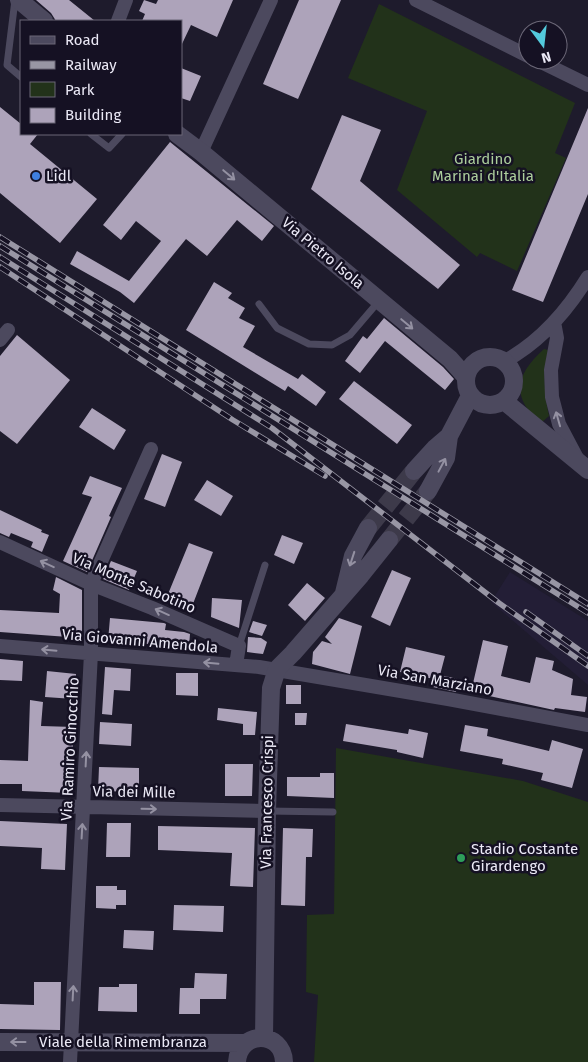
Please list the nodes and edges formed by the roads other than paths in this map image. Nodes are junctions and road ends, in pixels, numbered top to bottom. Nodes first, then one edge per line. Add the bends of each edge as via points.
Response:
1 (15, 0) edge
2 (19, 0) edge
3 (126, 0) edge
4 (271, 0) edge
5 (416, 0) edge
6 (43, 20) edge
7 (118, 20) edge
8 (518, 51) edge
9 (557, 70) edge
10 (20, 76) edge
11 (588, 85) edge
12 (92, 135) edge
13 (121, 135) edge
14 (178, 135) edge
15 (201, 152) junction
16 (588, 277) edge
17 (380, 300) junction
18 (259, 304) dead end
19 (554, 322) junction
20 (505, 361) junction
21 (466, 376) junction
22 (470, 396) junction
23 (504, 401) junction
24 (449, 436) junction
25 (151, 449) dead end
26 (584, 466) edge
27 (414, 470) tunnel mouth
28 (428, 490) tunnel mouth
29 (368, 528) tunnel mouth
30 (389, 540) tunnel mouth
31 (0, 542) edge
32 (265, 565) dead end
33 (91, 584) junction
34 (344, 594) junction
35 (0, 646) edge
36 (239, 646) junction
37 (91, 653) junction
38 (236, 665) junction
39 (277, 669) junction
40 (588, 725) edge
41 (0, 805) edge
42 (83, 808) junction
43 (267, 811) junction
44 (333, 812) dead end
45 (264, 1038) junction
46 (0, 1042) edge
47 (70, 1042) junction
48 (246, 1043) junction
49 (70, 1062) edge
50 (237, 1062) edge
51 (284, 1062) edge

1 - 10 lane via 7,65
2 - 6 street
3 - 7 street
4 - 15 street
5 - 8 street
9 - 11 street
12 - 13 lane via 109,148
14 - 15 street, Via Pietro Isola
15 -> 17 street, Via Pietro Isola
16 - 19 street
17 - 18 lane via 350,335 332,345 309,344 277,328
17 -> 21 street, Via Pietro Isola
19 - 20 street via 521,352
26 -> 19 street via 559,424 552,397 551,370 557,338
20 - 21 street via 497,357 481,358 474,362
20 - 23 street via 514,376 514,386
21 - 22 street
22 - 23 street via 486,405
22 - 24 street
23 - 26 street
24 - 27 street
28 -> 24 street via 446,458
25 - 33 street, Via Ramiro Ginocchio
29 -> 34 street, Via Francesco Crispi via 353,556
30 - 34 street, Via Francesco Crispi
33 -> 31 street, Via Monte Sabotino
32 - 36 lane
36 -> 33 street, Via Monte Sabotino
33 - 37 street, Via Ramiro Ginocchio
34 - 39 street, Via Francesco Crispi
37 -> 35 street, Via Giovanni Amendola
36 - 38 street
38 -> 37 street, Via Giovanni Amendola
42 -> 37 street, Via Ramiro Ginocchio
38 - 39 street, Via Giovanni Amendola
39 - 40 street, Via San Marziano
39 - 43 street, Via Francesco Crispi via 269,711
41 - 42 street, Via dei Mille
42 -> 43 street, Via dei Mille
47 -> 42 street, Via Ramiro Ginocchio
43 - 44 lane
43 - 45 street, Via Francesco Crispi
45 - 48 street, Viale della Rimembranza
45 - 51 street via 282,1050
47 -> 46 street, Viale della Rimembranza
47 - 48 street, Viale della Rimembranza
47 - 49 street, Via Ramiro Ginocchio
48 - 50 street via 238,1054

